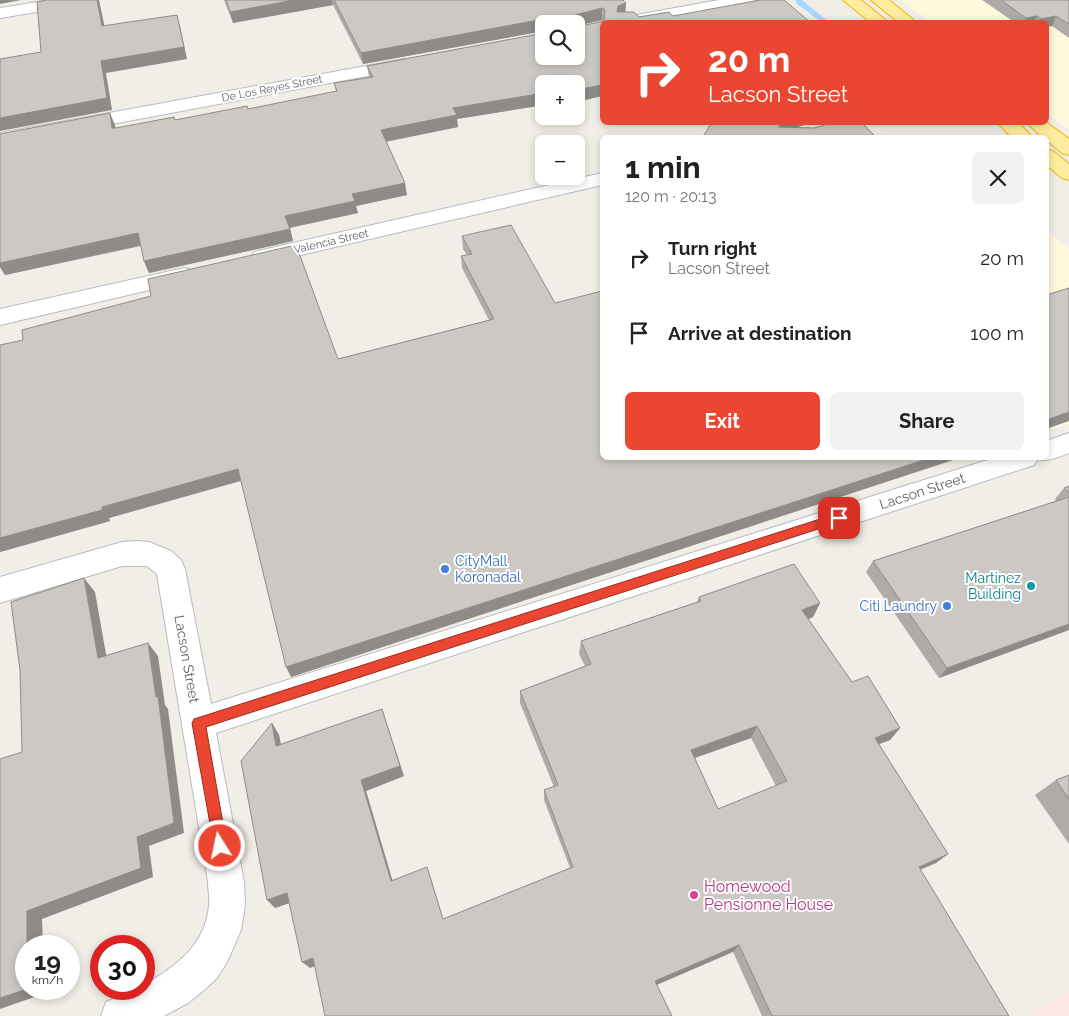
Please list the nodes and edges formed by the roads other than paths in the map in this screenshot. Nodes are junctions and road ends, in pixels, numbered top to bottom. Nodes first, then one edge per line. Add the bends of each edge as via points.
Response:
1 (80, 0) edge
2 (746, 0) edge
3 (851, 0) edge
4 (879, 0) edge
5 (0, 13) edge
6 (636, 20) edge
7 (877, 20) edge
8 (905, 20) edge
9 (418, 61) edge
10 (1009, 125) edge
11 (1039, 125) edge
12 (1021, 135) edge
13 (0, 139) edge
14 (1069, 149) edge
15 (1049, 157) edge
16 (1069, 174) edge
17 (600, 179) edge
18 (243, 261) edge
19 (204, 270) edge
20 (0, 317) edge
21 (1069, 443) edge
22 (1049, 450) edge
23 (1019, 460) edge
24 (0, 590) edge
25 (199, 723) junction
26 (120, 1016) edge

1 - 5 street
2 - 6 street
3 - 7 highway
4 - 8 highway
9 - 13 street, De Los Reyes Street
10 - 12 highway
11 - 14 highway
15 - 16 highway
17 - 18 street, Valencia Street
19 - 20 street
21 - 22 street
23 - 25 street, Lacson Street
24 - 25 street, Lacson Street via 122,554 140,552 154,554 164,560 171,569
25 - 26 street via 226,882 227,908 221,934 212,953 181,987

